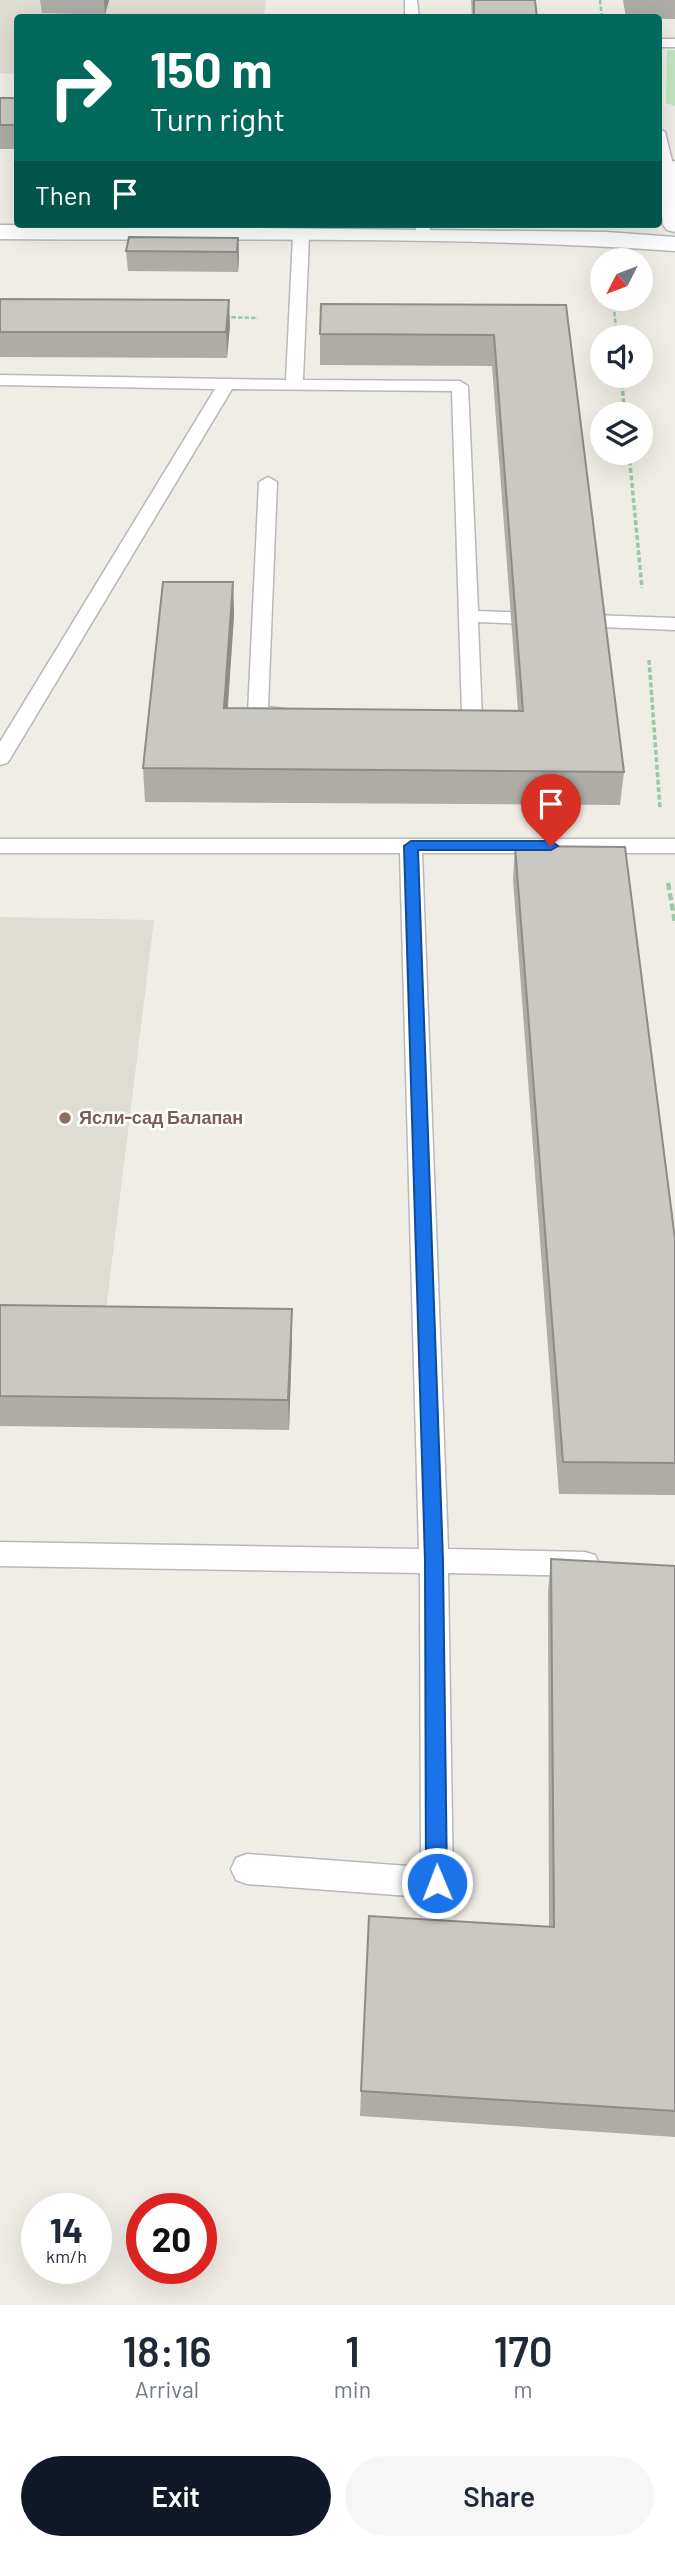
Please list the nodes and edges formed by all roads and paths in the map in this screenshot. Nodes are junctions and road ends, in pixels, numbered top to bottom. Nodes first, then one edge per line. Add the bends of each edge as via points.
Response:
1 (662, 143) edge
2 (672, 171) edge
3 (675, 225) edge
4 (423, 230) edge
5 (0, 232) edge
6 (301, 236) junction
7 (675, 244) edge
8 (216, 316) edge
9 (298, 320) junction
10 (0, 380) edge
11 (226, 385) junction
12 (294, 385) junction
13 (630, 465) edge
14 (268, 482) dead end
15 (470, 616) junction
16 (646, 622) junction
17 (675, 624) edge
18 (298, 714) edge
19 (432, 718) edge
20 (0, 759) edge
21 (0, 846) edge
22 (411, 846) junction
23 (669, 846) edge
24 (675, 922) edge
25 (0, 1554) edge
26 (434, 1561) junction
27 (608, 1564) edge
28 (247, 1869) dead end

1 - 2 lane
2 - 3 street
4 - 6 street
4 - 7 street
5 - 6 street
6 - 9 lane
8 - 9 path
9 - 12 lane
10 - 11 lane
11 - 12 lane
11 - 20 lane
12 - 15 lane via 460,386
13 - 16 path
14 - 18 lane via 258,713
15 - 16 lane
15 - 19 lane via 472,719
16 - 17 lane
16 - 23 path
21 - 22 lane
22 - 23 lane
22 - 26 lane
23 - 24 path
25 - 26 lane
26 - 27 lane
26 - 28 lane via 437,1883

